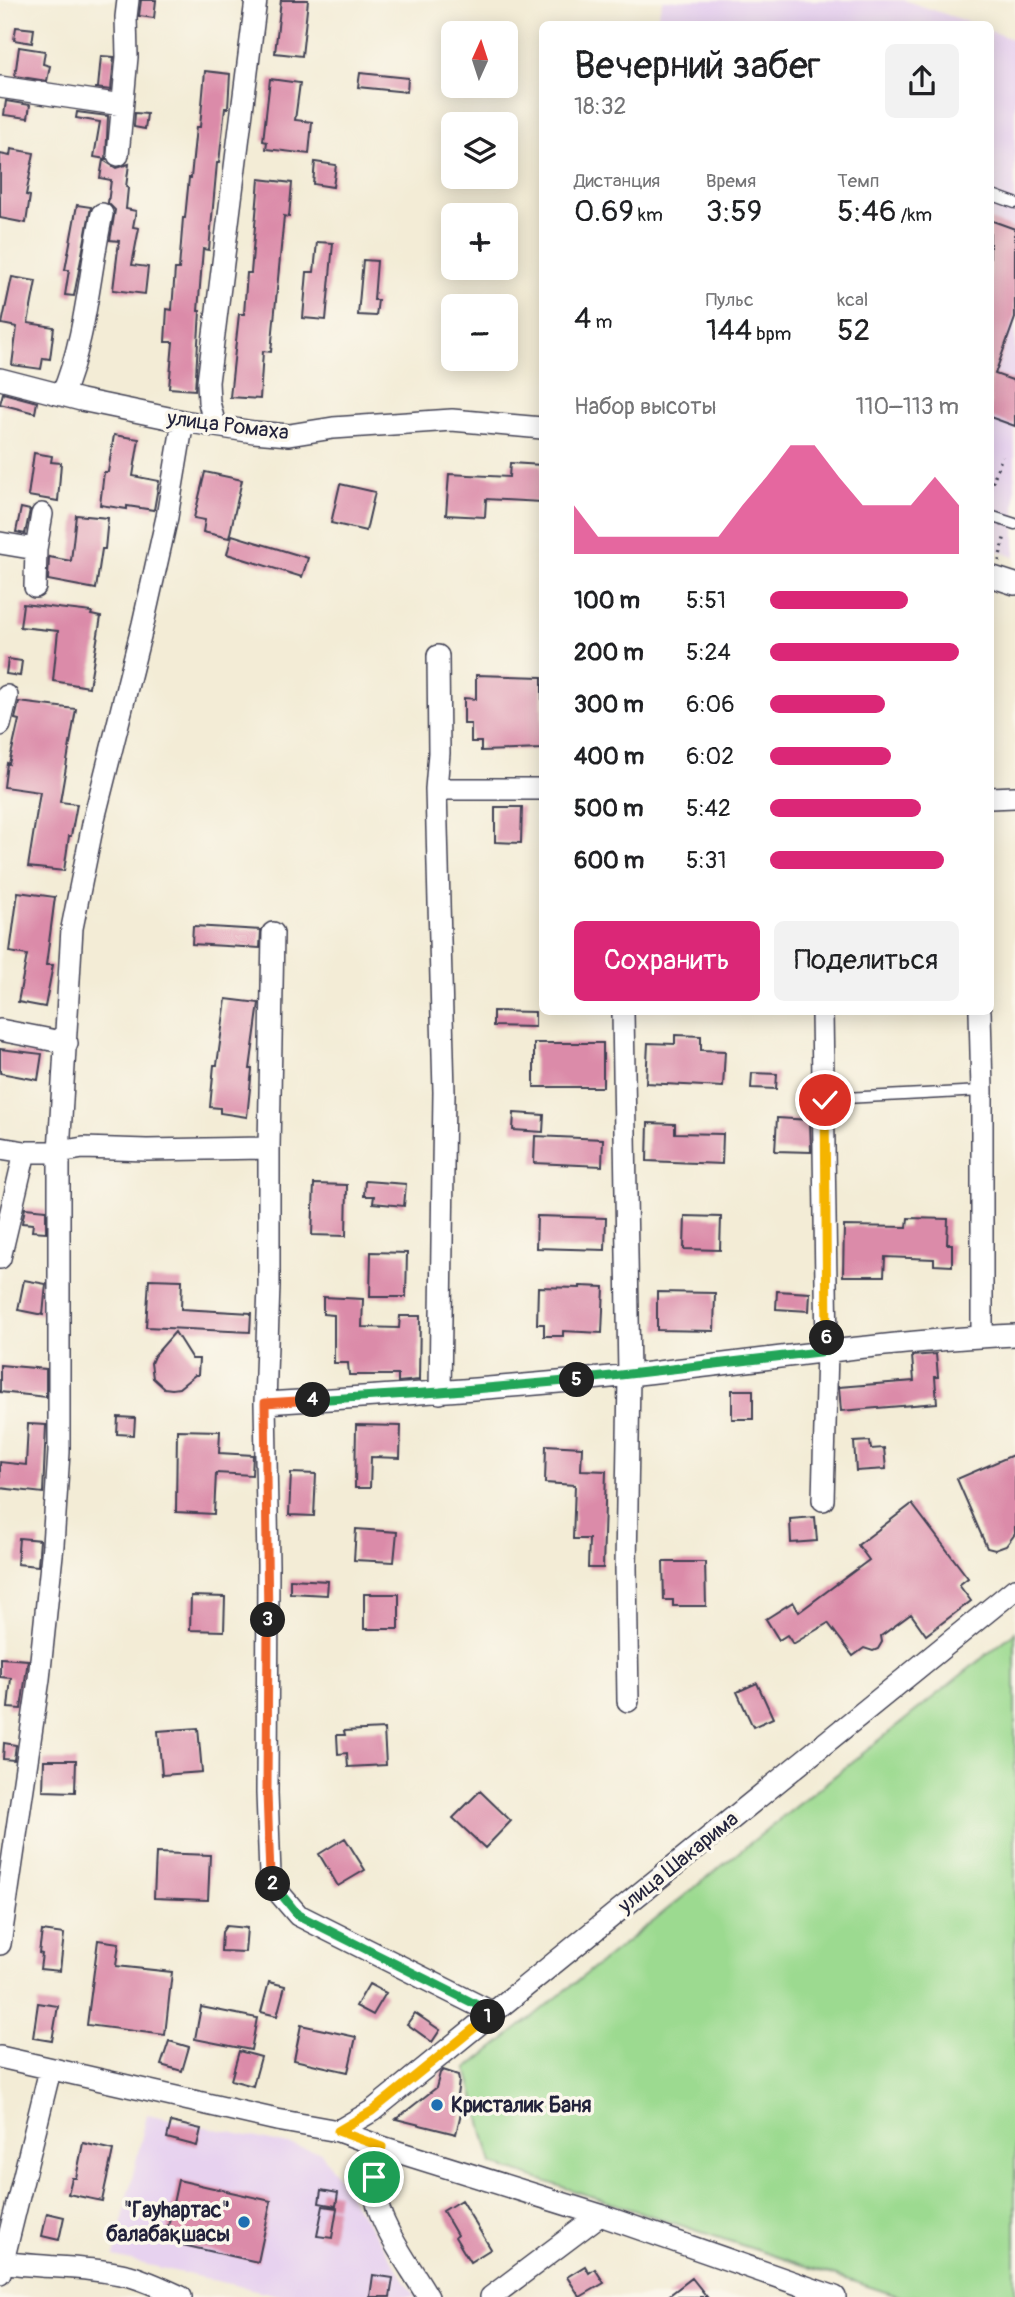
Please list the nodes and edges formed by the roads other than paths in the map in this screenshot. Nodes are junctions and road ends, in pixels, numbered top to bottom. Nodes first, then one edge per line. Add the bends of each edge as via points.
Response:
1 (128, 0) edge
2 (256, 0) edge
3 (0, 87) edge
4 (122, 105) junction
5 (118, 155) dead end
6 (994, 196) edge
7 (1015, 204) edge
8 (102, 214) dead end
9 (0, 379) edge
10 (62, 395) junction
11 (183, 421) junction
12 (215, 426) junction
13 (539, 428) edge
14 (42, 514) dead end
15 (994, 517) edge
16 (1011, 523) edge
17 (0, 543) edge
18 (36, 549) junction
19 (35, 587) dead end
20 (438, 656) dead end
21 (7, 696) dead end
22 (0, 725) edge
23 (436, 789) junction
24 (539, 789) edge
25 (1015, 797) edge
26 (994, 798) edge
27 (273, 933) dead end
28 (623, 1015) edge
29 (822, 1015) edge
30 (980, 1015) edge
31 (0, 1030) edge
32 (67, 1043) junction
33 (982, 1091) junction
34 (825, 1100) junction
35 (268, 1147) junction
36 (0, 1148) edge
37 (25, 1152) junction
38 (59, 1153) junction
39 (0, 1258) edge
40 (1015, 1335) edge
41 (982, 1336) junction
42 (827, 1351) junction
43 (629, 1375) junction
44 (440, 1392) junction
45 (265, 1403) junction
46 (823, 1500) dead end
47 (1015, 1589) edge
48 (628, 1701) dead end
49 (9, 1828) edge
50 (0, 1944) edge
51 (493, 2013) junction
52 (0, 2057) edge
53 (50, 2070) junction
54 (338, 2131) junction
55 (382, 2147) junction
56 (600, 2215) junction
57 (1, 2266) edge
58 (181, 2297) edge
59 (428, 2297) edge
60 (491, 2297) edge
61 (835, 2297) edge

1 - 4 street
2 - 12 street via 208,382
3 - 4 street
4 - 5 street
6 - 7 lane
8 - 10 street via 81,330
9 - 10 street, улица Ромаха
10 - 11 street, улица Ромаха
11 - 12 street, улица Ромаха
11 - 32 street via 167,517 82,871 72,928
12 - 13 street, улица Ромаха via 289,435 452,420
14 - 18 street
15 - 16 lane
17 - 18 street
18 - 19 street
20 - 23 street
21 - 22 street
23 - 24 street
23 - 44 street via 444,1093
25 - 26 street
27 - 35 street
28 - 43 street
29 - 34 street
30 - 33 street
31 - 32 street
32 - 38 street
33 - 34 lane
33 - 41 street
34 - 42 street
35 - 38 street via 111,1147
35 - 45 street
36 - 37 street
37 - 38 street
37 - 39 street
38 - 49 street via 54,1531 39,1679
40 - 41 street
41 - 42 street
42 - 43 street
42 - 46 street
43 - 44 street
43 - 48 street
44 - 45 street
45 - 51 street via 267,1793 274,1887 298,1915
47 - 51 street, улица Шакарима
49 - 50 street
51 - 54 street, улица Шакарима via 372,2111
52 - 53 street
53 - 54 street
53 - 57 street
54 - 55 street
55 - 56 street
55 - 59 street via 373,2189 386,2226
56 - 60 street
56 - 61 street
57 - 58 street via 102,2271 156,2285

